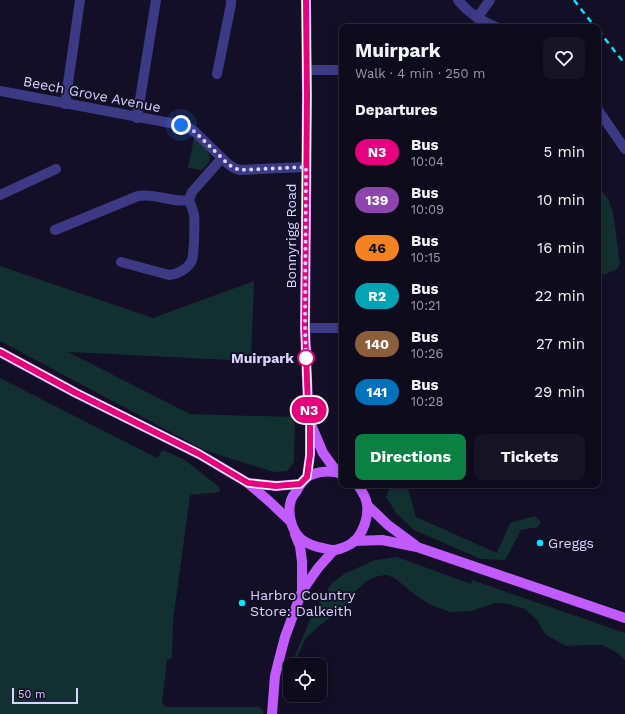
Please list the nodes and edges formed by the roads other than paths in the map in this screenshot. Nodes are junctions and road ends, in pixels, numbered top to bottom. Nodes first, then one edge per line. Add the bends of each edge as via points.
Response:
1 (80, 0) edge
2 (156, 0) edge
3 (231, 0) edge
4 (306, 0) edge
5 (458, 0) edge
6 (490, 0) edge
7 (477, 18) junction
8 (490, 24) edge
9 (307, 70) junction
10 (339, 70) edge
11 (217, 74) dead end
12 (0, 91) edge
13 (65, 104) junction
14 (601, 114) edge
15 (137, 118) junction
16 (625, 149) edge
17 (222, 158) junction
18 (306, 167) junction
19 (51, 175) dead end
20 (0, 195) edge
21 (189, 200) junction
22 (55, 230) dead end
23 (121, 262) dead end
24 (305, 328) junction
25 (339, 328) edge
26 (0, 352) edge
27 (310, 423) junction
28 (339, 472) edge
29 (339, 473) edge
30 (303, 481) junction
31 (248, 483) junction
32 (360, 488) edge
33 (367, 505) junction
34 (293, 527) junction
35 (354, 542) junction
36 (418, 547) junction
37 (334, 550) junction
38 (302, 591) junction
39 (625, 618) edge
40 (272, 714) edge

1 - 13 street
2 - 15 street
3 - 11 street via 223,64
4 - 9 main road, Bonnyrigg Road
5 - 7 street
6 - 7 street
7 - 8 street
9 - 10 street
9 - 18 main road, Bonnyrigg Road
12 - 13 street, Beech Grove Avenue
13 - 15 street, Beech Grove Avenue
14 - 16 street
15 - 17 street, Beech Grove Avenue via 189,128
17 - 18 street, Beech Grove Avenue via 240,170
17 - 21 street via 192,192
18 - 24 main road, Bonnyrigg Road
19 - 20 street
21 - 22 street via 180,202 151,195 138,196
21 - 23 street via 195,217 193,254 184,269 169,275
24 - 25 street
24 - 27 main road, Bonnyrigg Road
26 - 31 main road via 199,454
27 - 28 main road, Bonnyrigg Road via 323,453
27 - 30 main road, Bonnyrigg Road via 310,455
29 - 30 main road via 322,471
30 - 31 main road via 276,486
30 - 34 main road, Bonnyrigg Road via 291,500
31 - 34 main road
32 - 33 main road
33 - 35 main road via 366,520
33 - 36 main road via 388,525
34 - 37 main road via 301,539 312,546
34 - 38 main road via 300,546
35 - 36 main road via 382,540
35 - 37 main road
36 - 39 main road
37 - 38 main road
38 - 40 main road via 285,637 275,676

